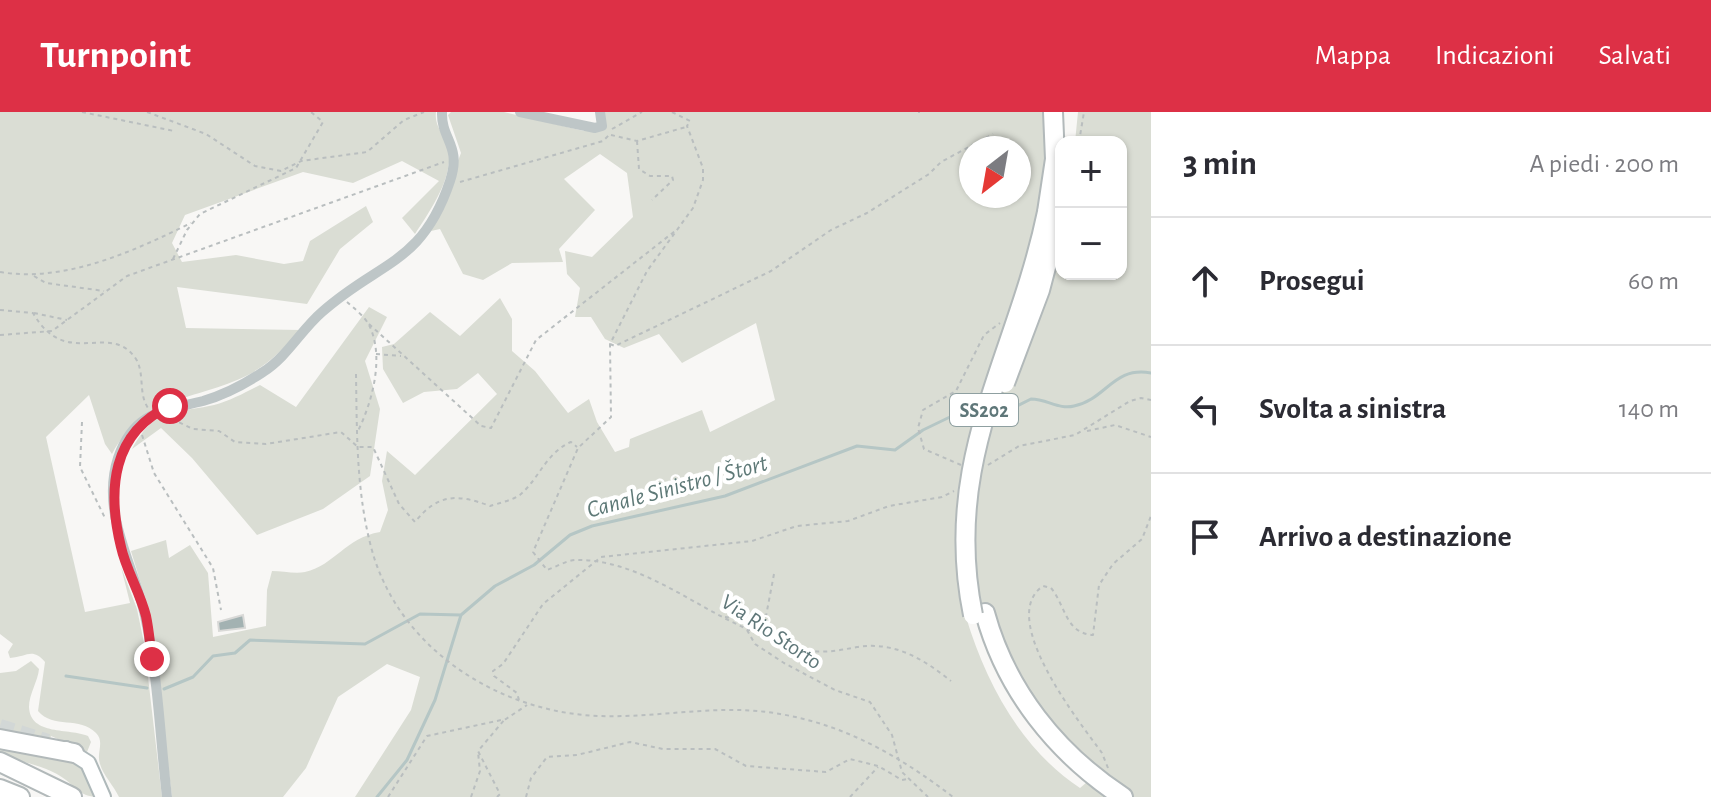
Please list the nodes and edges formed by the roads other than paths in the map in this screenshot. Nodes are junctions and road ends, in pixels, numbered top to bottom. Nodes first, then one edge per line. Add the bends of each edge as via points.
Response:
1 (442, 112) edge
2 (520, 112) edge
3 (600, 112) edge
4 (1053, 112) edge
5 (1064, 112) edge
6 (1066, 136) edge
7 (1056, 208) edge
8 (1055, 213) edge
9 (0, 739) edge
10 (49, 741) tunnel mouth
11 (81, 758) junction
12 (0, 762) edge
13 (1097, 778) junction
14 (0, 789) edge
15 (20, 797) edge
16 (72, 797) edge
17 (103, 797) edge
18 (113, 797) edge
19 (167, 797) edge
20 (1103, 797) edge
21 (1123, 797) edge

1 - 19 street via 454,161 424,237 321,313 264,372 225,393 157,412 138,427 119,457 114,499 121,547 145,616
2 - 3 street via 595,128 602,126
4 - 7 highway, SS202
5 - 6 highway
8 - 13 highway, SS202, bridge via 991,387 973,455 963,539 982,647 1008,697 1042,742
9 - 11 highway
10 - 11 main road
11 - 17 main road
11 - 18 main road via 103,777
12 - 16 highway
13 - 20 highway, SS202
13 - 21 highway, SS202
14 - 15 highway

